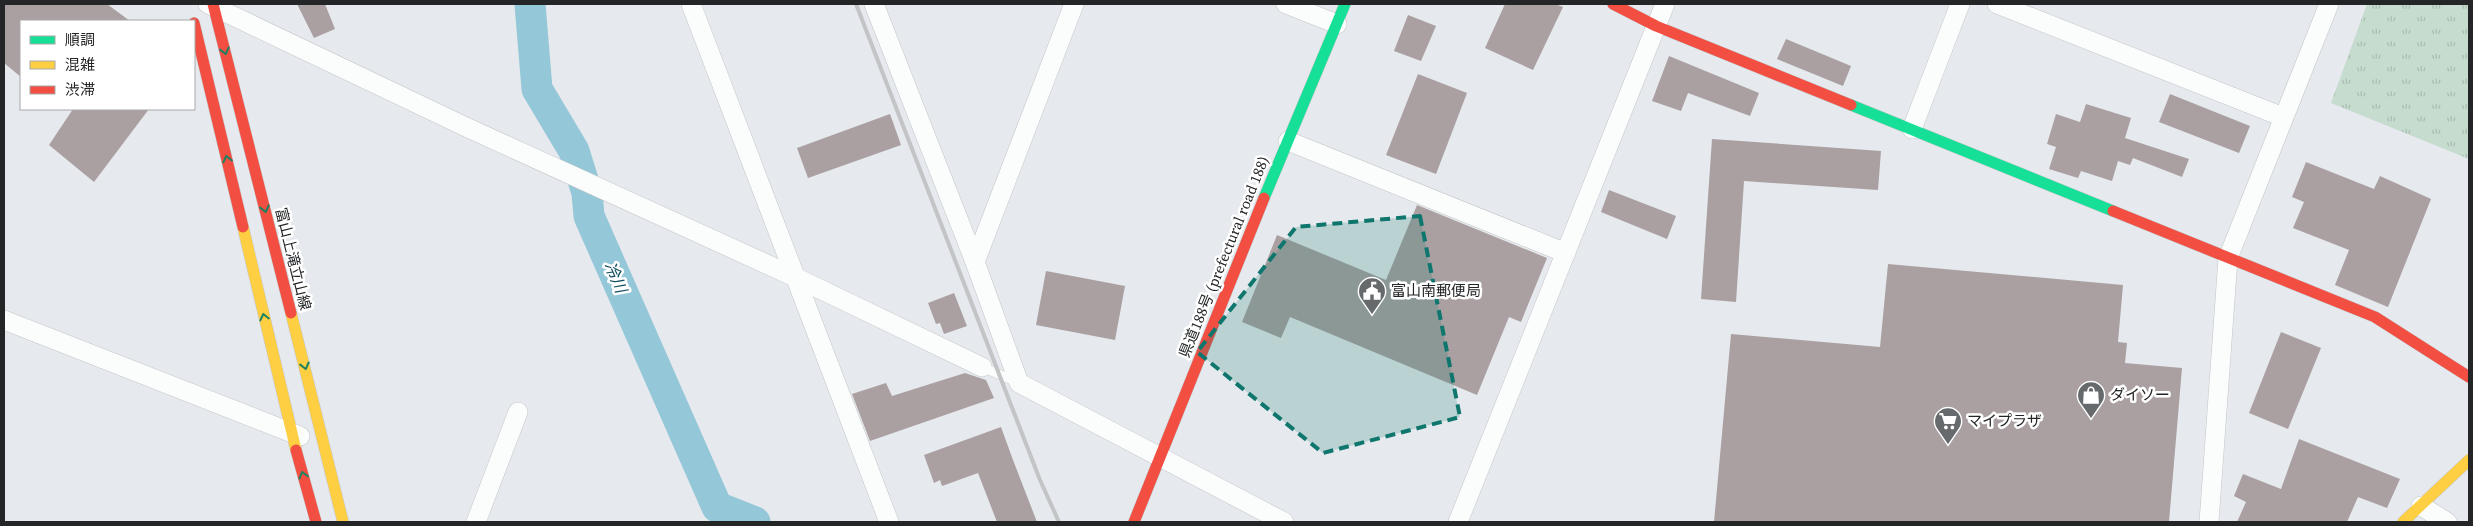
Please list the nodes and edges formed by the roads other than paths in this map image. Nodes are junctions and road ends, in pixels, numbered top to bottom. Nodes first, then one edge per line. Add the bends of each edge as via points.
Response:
1 (693, 4) edge
2 (874, 4) edge
3 (1074, 4) edge
4 (1286, 4) edge
5 (1345, 4) edge
6 (1613, 4) edge
7 (1665, 4) edge
8 (1960, 4) edge
9 (1997, 4) edge
10 (2329, 4) edge
11 (202, 12) edge
12 (1337, 24) junction
13 (1656, 26) junction
14 (2283, 117) junction
15 (1912, 129) junction
16 (1288, 141) junction
17 (1566, 254) junction
18 (2228, 258) junction
19 (975, 262) junction
20 (797, 278) junction
21 (4, 320) edge
22 (982, 367) joint
23 (2469, 377) edge
24 (1019, 383) junction
25 (518, 412) dead end
26 (292, 434) junction
27 (325, 446) junction
28 (1160, 456) junction
29 (2469, 460) edge
30 (2421, 506) junction
31 (316, 522) edge
32 (343, 522) edge
33 (476, 522) edge
34 (889, 522) edge
35 (1134, 522) edge
36 (1284, 522) edge
37 (1458, 522) edge
38 (2209, 522) edge
39 (2403, 522) edge
40 (2447, 522) edge

1 - 20 street
2 - 19 street
3 - 19 street
4 - 12 street
5 - 12 main road, 県道188号 (prefectural road 188)
6 - 13 main road
7 - 13 street
8 - 15 street
9 - 14 street
10 - 14 street
11 - 20 street via 466,127
26 -> 11 main road
11 -> 27 main road, 富山上滝立山線
12 - 16 main road, 県道188号 (prefectural road 188)
13 - 15 main road
13 - 17 street
14 - 18 street
15 - 18 main road
16 - 17 street
16 - 28 main road, 県道188号 (prefectural road 188)
17 - 37 street
18 - 23 main road via 2375,317
18 - 38 street
19 - 24 street
20 - 22 street
20 - 34 street
21 - 26 street
22 - 24 lane
24 - 28 street
25 - 33 street
26 - 27 street
31 -> 26 main road
27 - 32 main road, 富山上滝立山線
28 - 35 main road, 県道188号 (prefectural road 188)
28 - 36 street
29 - 30 main road
30 - 39 main road
30 - 40 street

